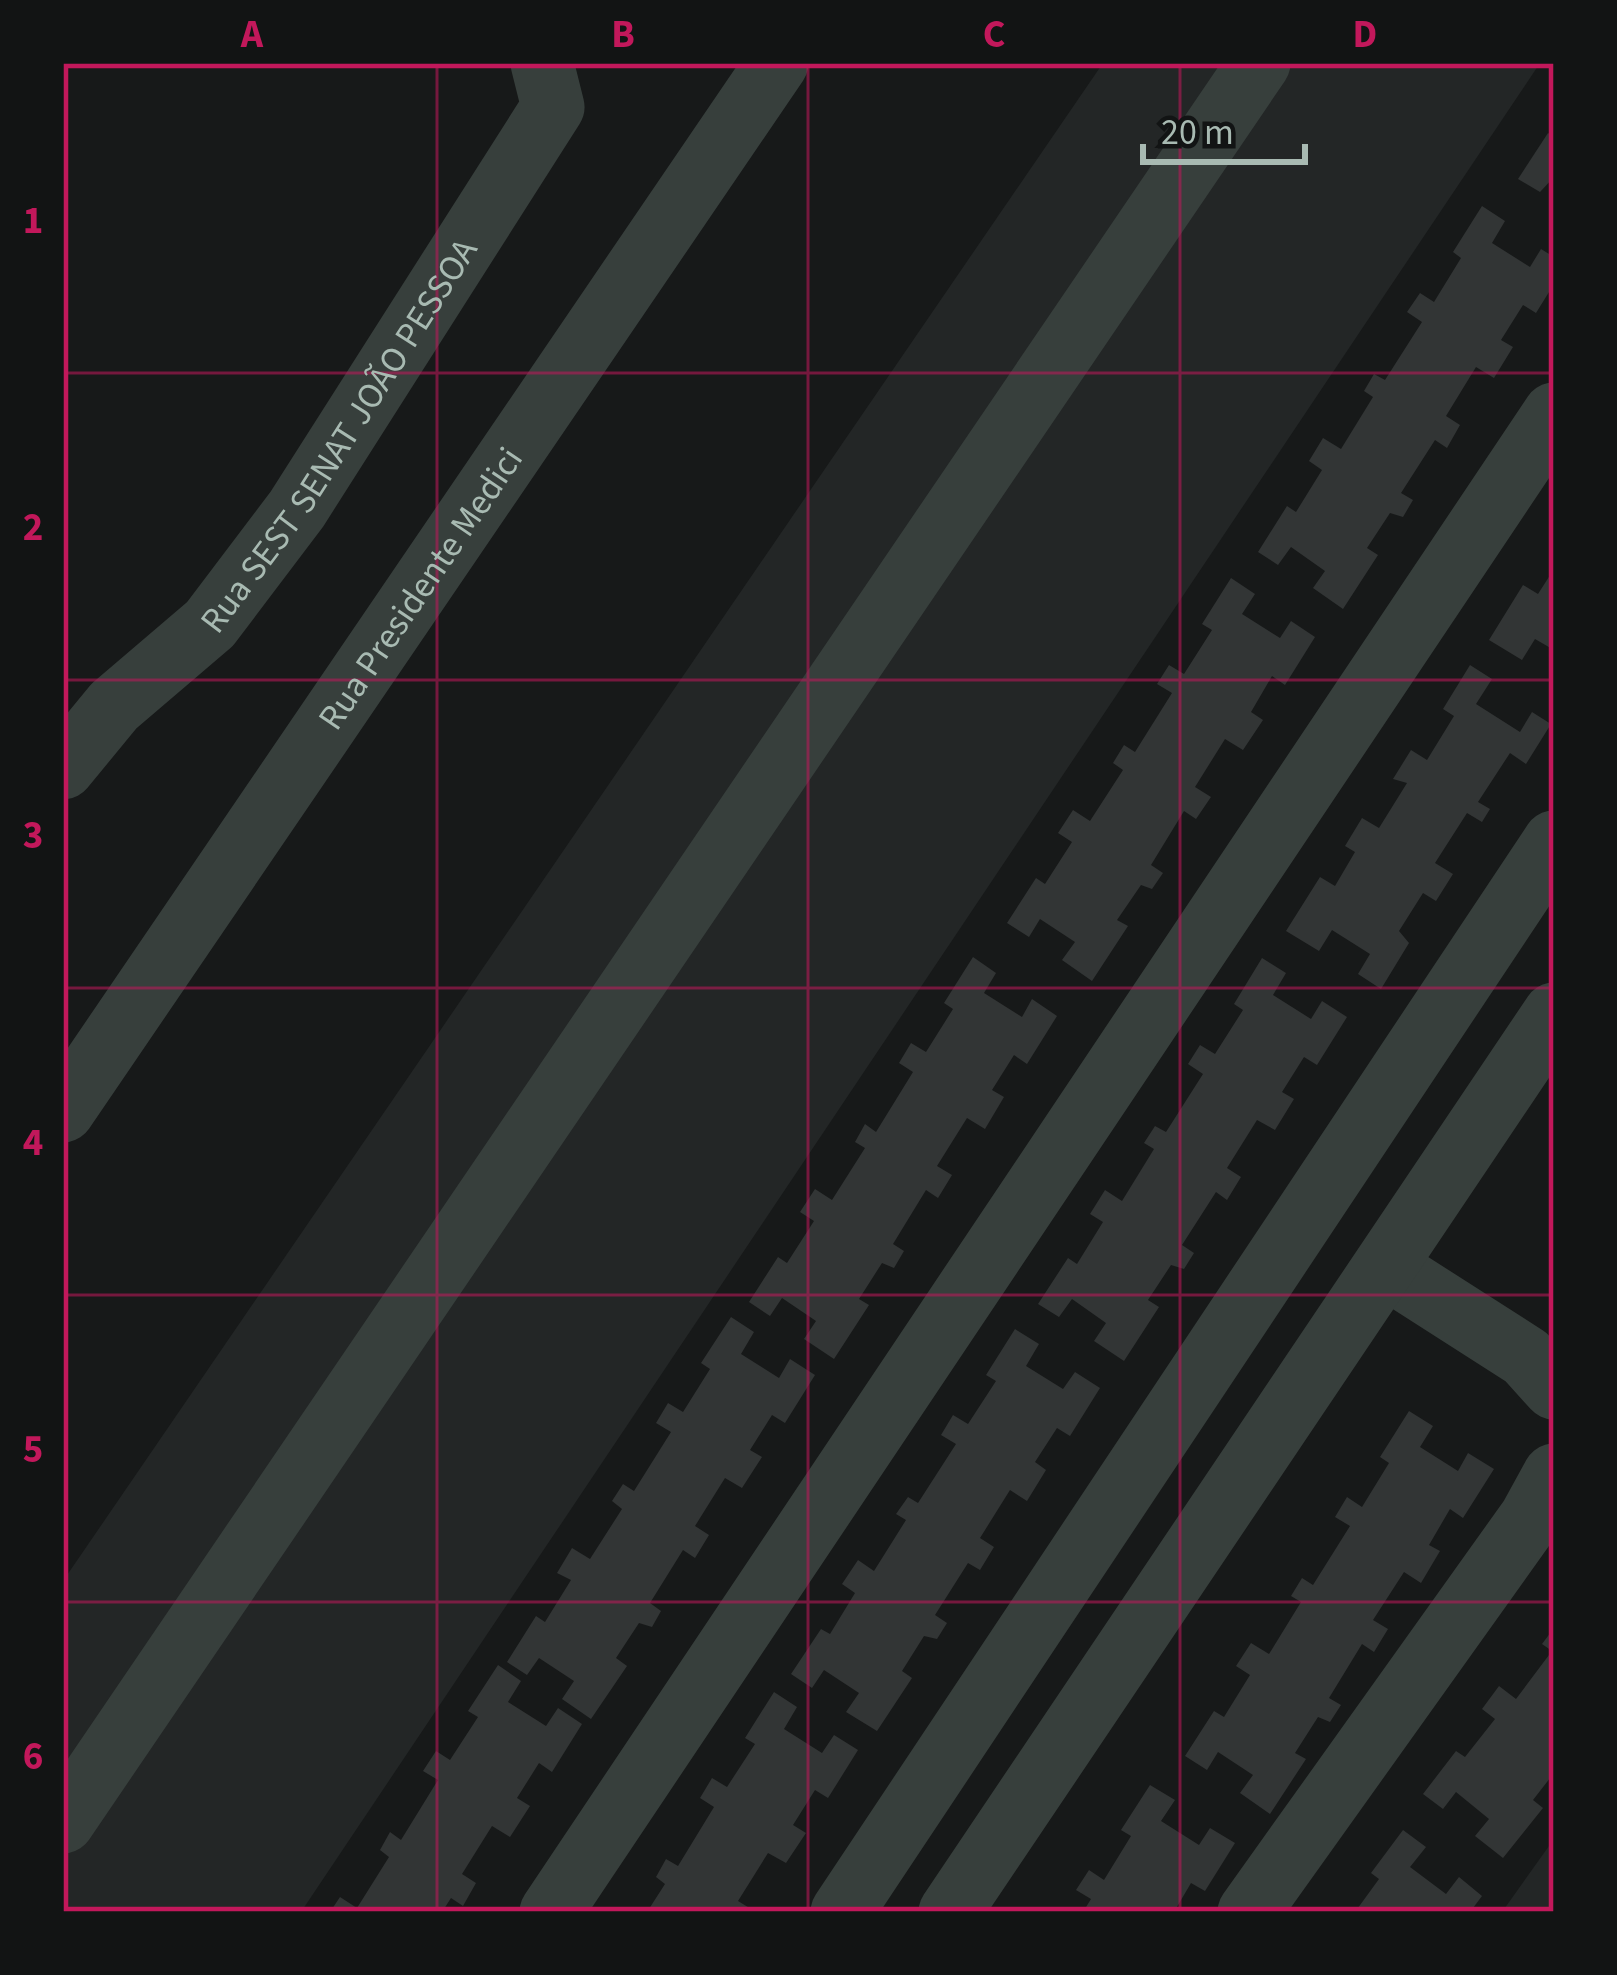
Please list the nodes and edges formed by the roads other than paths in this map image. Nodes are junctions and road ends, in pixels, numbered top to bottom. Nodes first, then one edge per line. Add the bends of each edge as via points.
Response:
1 (542, 63) edge
2 (777, 63) edge
3 (1259, 63) edge
4 (1554, 413) edge
5 (63, 768) edge
6 (1554, 842) edge
7 (1554, 1014) edge
8 (63, 1111) edge
9 (1387, 1268) junction
10 (1554, 1388) edge
11 (1554, 1475) edge
12 (63, 1822) edge
13 (550, 1912) edge
14 (842, 1912) edge
15 (950, 1912) edge
16 (1249, 1912) edge

1 - 5 street, Rua SEST SENAT JOÃO PESSOA via 553,107 297,509 210,624 114,706
2 - 8 street, Rua Presidente Medici
3 - 12 street
4 - 13 street
6 - 14 street
7 - 9 street
9 - 10 street via 1526,1357
9 - 15 street
11 - 16 street

